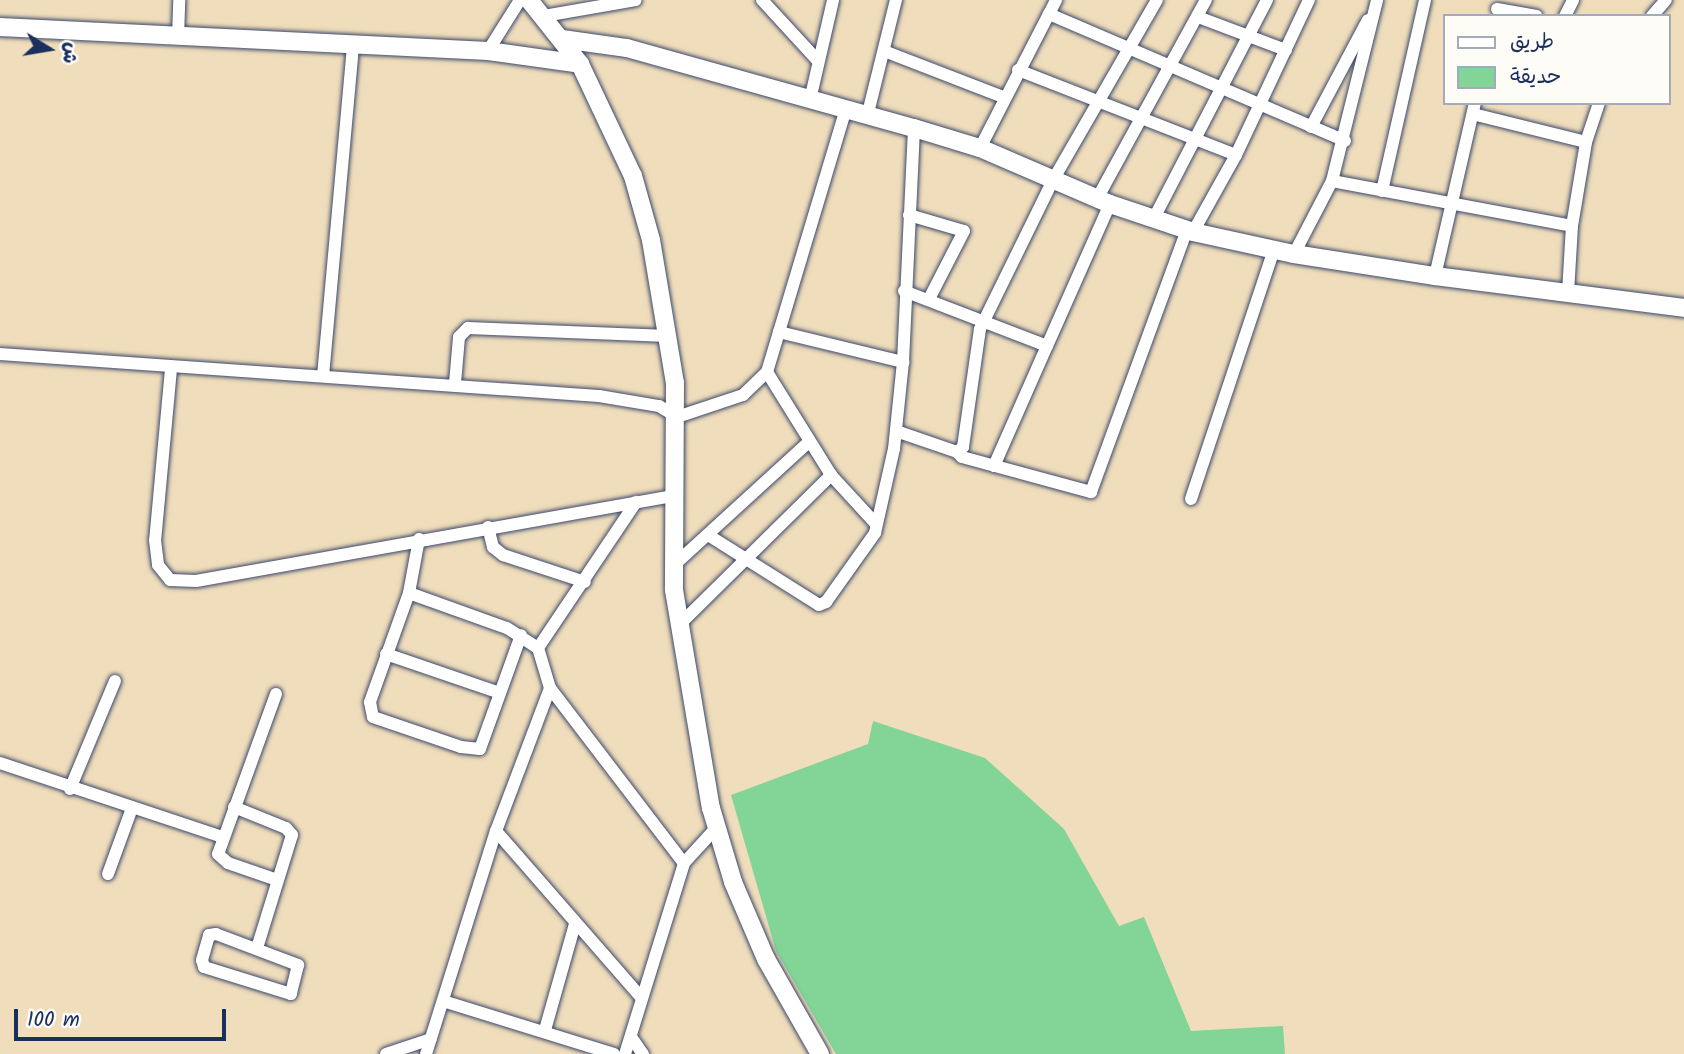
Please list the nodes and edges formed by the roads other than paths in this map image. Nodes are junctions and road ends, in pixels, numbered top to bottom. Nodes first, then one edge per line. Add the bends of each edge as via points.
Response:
1 (179, 0) edge
2 (520, 0) edge
3 (529, 0) edge
4 (636, 0) edge
5 (762, 0) edge
6 (833, 0) edge
7 (897, 0) edge
8 (1056, 0) edge
9 (1206, 0) edge
10 (1266, 0) edge
11 (1310, 0) edge
12 (1425, 0) edge
13 (1666, 0) edge
14 (1151, 2) edge
15 (1377, 2) edge
16 (1497, 8) edge
17 (1049, 14) junction
18 (1526, 14) edge
19 (1654, 14) edge
20 (544, 16) junction
21 (0, 17) edge
22 (1198, 17) junction
23 (20, 26) junction
24 (0, 27) edge
25 (1250, 36) junction
26 (178, 37) junction
27 (562, 38) junction
28 (1130, 46) junction
29 (353, 47) junction
30 (1286, 50) junction
31 (488, 51) junction
32 (884, 51) junction
33 (818, 61) junction
34 (580, 64) junction
35 (1173, 65) junction
36 (1018, 70) junction
37 (1223, 88) junction
38 (1003, 97) junction
39 (1097, 99) junction
40 (810, 100) junction
41 (1261, 105) junction
42 (1598, 105) edge
43 (846, 109) junction
44 (1474, 109) edge
45 (867, 117) junction
46 (1143, 118) junction
47 (1311, 127) junction
48 (914, 128) junction
49 (1196, 139) junction
50 (1345, 141) junction
51 (1586, 142) junction
52 (980, 148) junction
53 (1236, 155) junction
54 (1053, 180) junction
55 (1332, 181) junction
56 (1382, 191) junction
57 (1104, 201) junction
58 (1452, 207) junction
59 (909, 215) junction
60 (1153, 220) junction
61 (1572, 226) junction
62 (1190, 231) junction
63 (1274, 250) junction
64 (1294, 254) junction
65 (1435, 276) junction
66 (904, 291) junction
67 (1567, 293) junction
68 (929, 299) junction
69 (1684, 308) edge
70 (987, 322) junction
71 (779, 332) junction
72 (668, 336) junction
73 (1047, 346) junction
74 (0, 354) edge
75 (903, 362) junction
76 (171, 369) junction
77 (767, 372) junction
78 (323, 376) junction
79 (455, 383) junction
80 (677, 417) junction
81 (896, 430) junction
82 (809, 442) junction
83 (957, 452) junction
84 (994, 466) junction
85 (831, 475) junction
86 (673, 496) junction
87 (1191, 499) dead end
88 (636, 502) junction
89 (876, 524) junction
90 (488, 527) junction
91 (708, 534) junction
92 (419, 539) junction
93 (744, 562) junction
94 (673, 566) junction
95 (586, 582) junction
96 (409, 593) junction
97 (679, 625) junction
98 (521, 635) junction
99 (538, 648) junction
100 (386, 654) junction
101 (115, 681) dead end
102 (550, 688) junction
103 (500, 693) junction
104 (276, 694) dead end
105 (0, 763) edge
106 (70, 789) junction
107 (234, 807) junction
108 (132, 808) junction
109 (717, 827) junction
110 (496, 831) junction
111 (222, 837) junction
112 (684, 863) junction
113 (108, 874) dead end
114 (277, 880) junction
115 (575, 923) junction
116 (257, 948) junction
117 (640, 996) junction
118 (443, 1001) junction
119 (545, 1030) junction
120 (631, 1037) junction
121 (431, 1040) junction
122 (386, 1054) edge
123 (426, 1054) edge
124 (614, 1054) edge
125 (625, 1054) edge
126 (643, 1054) edge
127 (820, 1054) edge

1 - 26 street
2 - 31 street
3 - 20 main road
4 - 20 street
5 - 33 street
6 - 33 street
7 - 32 street
8 - 17 street
9 - 22 street
10 - 25 street
11 - 30 street
12 - 56 street
13 - 19 street
14 - 28 street
15 - 47 street
15 - 50 street
16 - 18 street
17 - 28 street
17 - 36 street
20 - 27 main road
21 - 23 main road
22 - 25 street
22 - 35 street
23 - 24 main road
23 - 26 main road
25 - 30 street
25 - 37 street
26 - 29 main road
27 - 34 main road
27 - 40 main road via 627,48
28 - 35 street
28 - 39 street
29 - 31 main road
29 - 78 street
30 - 41 street
31 - 34 main road
32 - 38 street
32 - 45 street
33 - 40 street
34 - 72 main road via 633,176 651,240
35 - 37 street
35 - 46 street
36 - 38 street
36 - 39 street
37 - 41 street
37 - 49 street
38 - 52 street
39 - 46 street
39 - 54 street
40 - 43 main road
41 - 47 street
41 - 53 street
42 - 51 street
43 - 45 main road
43 - 71 street
44 - 51 street
44 - 58 street
45 - 48 main road
46 - 49 street
46 - 57 street
47 - 50 street
48 - 52 main road
48 - 59 street
49 - 53 street
49 - 60 street
50 - 55 street
51 - 61 street
52 - 54 main road
53 - 62 street
54 - 57 main road
54 - 70 street
55 - 56 street
55 - 64 street
56 - 58 street
57 - 60 main road
57 - 73 street
58 - 61 street
58 - 65 street
59 - 66 street
59 - 68 street via 964,232
60 - 62 main road
61 - 67 street
62 - 63 main road
62 - 84 street via 1091,492
63 - 64 main road
63 - 87 street
64 - 65 main road
65 - 67 main road
66 - 68 street
66 - 75 street
67 - 69 main road
68 - 70 street
70 - 73 street
70 - 83 street via 981,329 963,447
71 - 75 street
71 - 77 street
72 - 79 street via 468,328 459,337
72 - 80 main road
73 - 84 street
74 - 76 street
75 - 81 street
76 - 78 street
76 - 92 street via 155,540 159,565 170,580 196,581
77 - 80 street via 743,395
77 - 82 street
78 - 79 street
79 - 80 street via 642,402
80 - 86 main road
81 - 83 street
81 - 89 street
82 - 85 street
82 - 91 street
83 - 84 street
85 - 89 street
85 - 93 street
86 - 88 street
86 - 94 main road
88 - 90 street
88 - 95 street
89 - 93 street via 867,547 824,604 814,603
90 - 92 street
90 - 95 street via 493,547 503,555
91 - 93 street
91 - 94 street
92 - 96 street
93 - 97 street
94 - 97 main road
95 - 99 street
96 - 98 street
96 - 100 street
97 - 109 main road
98 - 99 street
98 - 103 street
99 - 102 street
100 - 103 street
100 - 103 street via 370,702 373,717 461,747 480,748
101 - 106 street
102 - 110 street
102 - 112 street
104 - 107 street
105 - 106 street
106 - 108 street
107 - 111 street
107 - 114 street via 290,831 292,841
108 - 111 street
108 - 113 street
109 - 112 street
109 - 127 main road via 733,882 766,959
110 - 115 street
110 - 118 street
111 - 114 street via 220,858
112 - 117 street
114 - 116 street
115 - 117 street
115 - 119 street
116 - 116 street via 298,965 291,994 202,963 212,935
117 - 120 street
118 - 119 street
118 - 121 street
119 - 124 street
120 - 125 street
120 - 126 street
121 - 122 street
121 - 123 street

